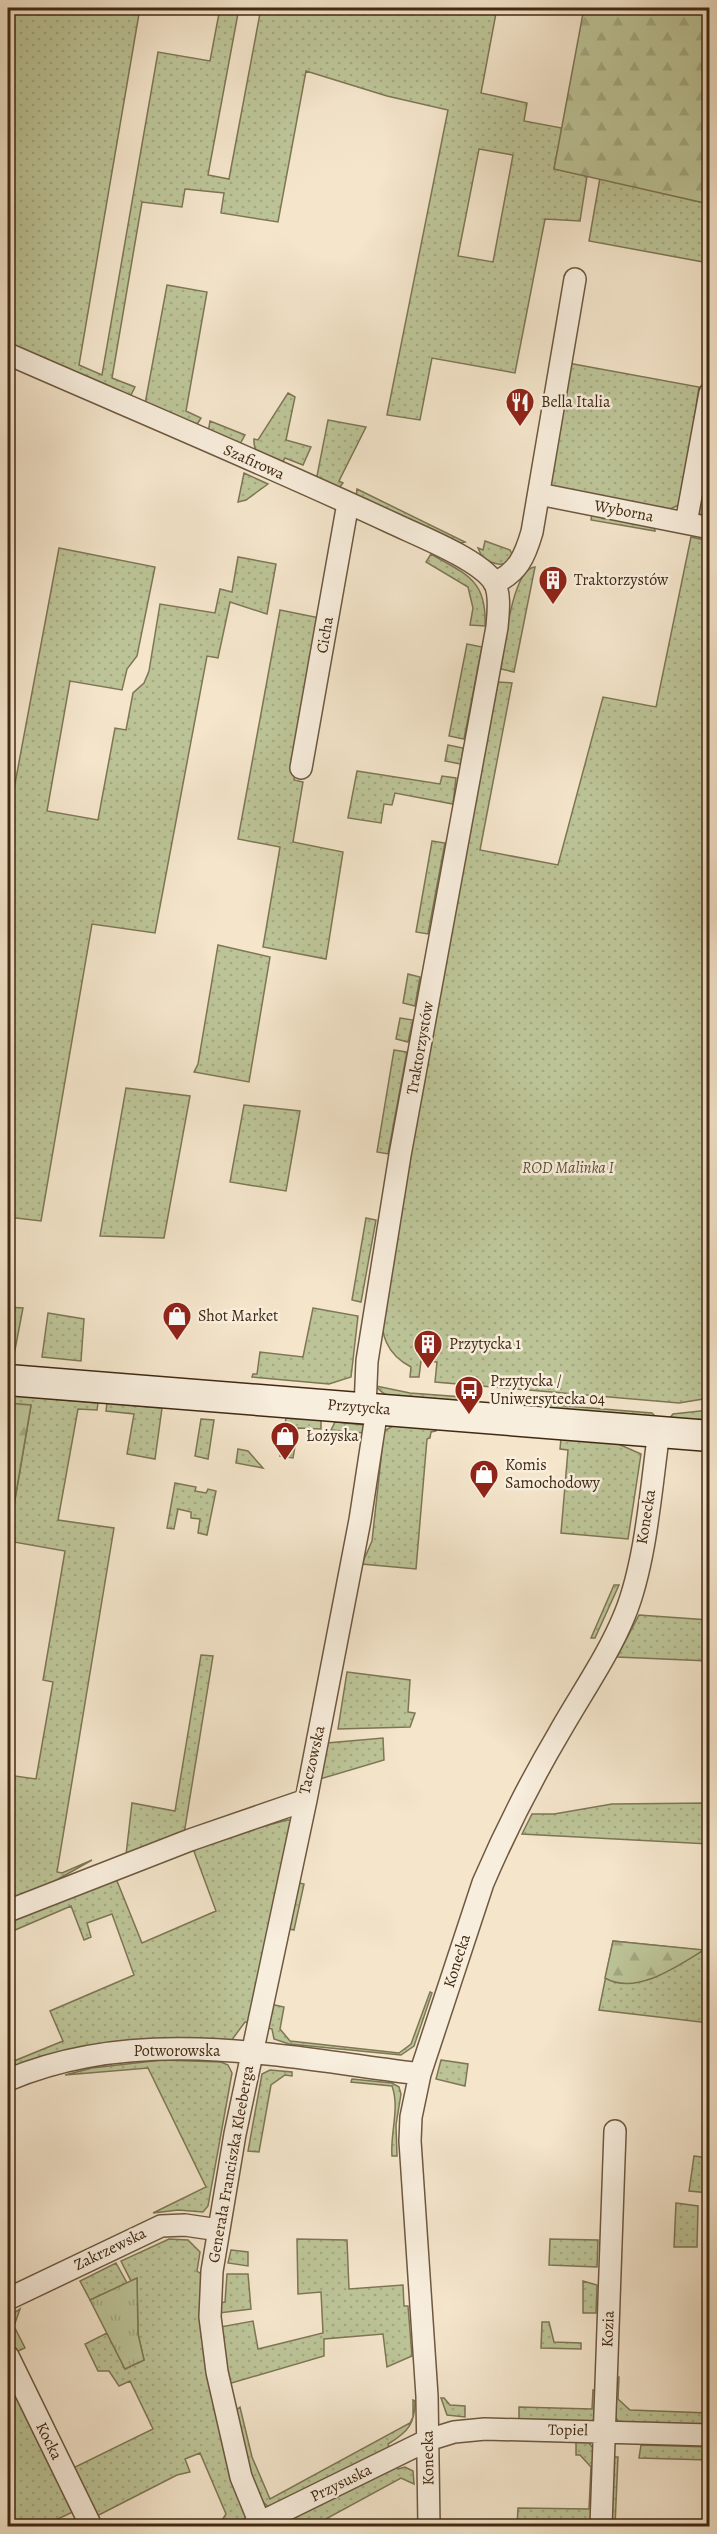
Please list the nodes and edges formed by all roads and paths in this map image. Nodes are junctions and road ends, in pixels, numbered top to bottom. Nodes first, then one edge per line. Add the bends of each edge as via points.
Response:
1 (575, 279) dead end
2 (8, 354) edge
3 (710, 393) edge
4 (539, 494) junction
5 (348, 503) junction
6 (686, 523) junction
7 (710, 528) edge
8 (494, 583) junction
9 (301, 768) dead end
10 (8, 1380) edge
11 (371, 1408) junction
12 (659, 1431) junction
13 (710, 1436) edge
14 (306, 1800) junction
15 (8, 1911) edge
16 (252, 2053) junction
17 (420, 2074) junction
18 (8, 2080) edge
19 (615, 2131) dead end
20 (219, 2230) junction
21 (8, 2299) edge
22 (8, 2356) edge
23 (605, 2431) junction
24 (710, 2435) edge
25 (428, 2440) junction
26 (258, 2525) edge
27 (91, 2526) edge
28 (429, 2526) edge
29 (601, 2526) edge

1 - 4 street
2 - 5 street, Szafirowa
3 - 6 street
4 - 6 street, Wyborna
4 - 8 street via 522,561
5 - 8 street, Szafirowa via 448,550 477,567
5 - 9 street, Cicha
6 - 7 street, Wyborna
8 - 11 street, Traktorzystów via 497,627 400,1155 367,1361
10 - 11 main road, Przytycka
11 - 12 main road, Przytycka
11 - 14 street, Taczowska via 360,1520
12 - 13 main road, Przytycka
12 - 17 street, Konecka via 638,1565 625,1612 495,1854
14 - 15 street, Taczowska via 190,1840
14 - 16 street, Generała Franciszka Kleeberga
16 - 17 street, Potworowska
16 - 18 street, Potworowska via 194,2048 113,2051 43,2066
16 - 20 street, Generała Franciszka Kleeberga
17 - 25 street, Konecka via 410,2141
19 - 23 street, Kozia
20 - 21 street, Zakrzewska via 161,2226
20 - 26 street, Generała Franciszka Kleeberga via 210,2292 213,2344 241,2477
22 - 27 street, Kocka
23 - 24 street, Topiel
23 - 25 street, Topiel via 485,2429
23 - 29 street, Kozia
25 - 26 street, Przysuska
25 - 28 street, Konecka

